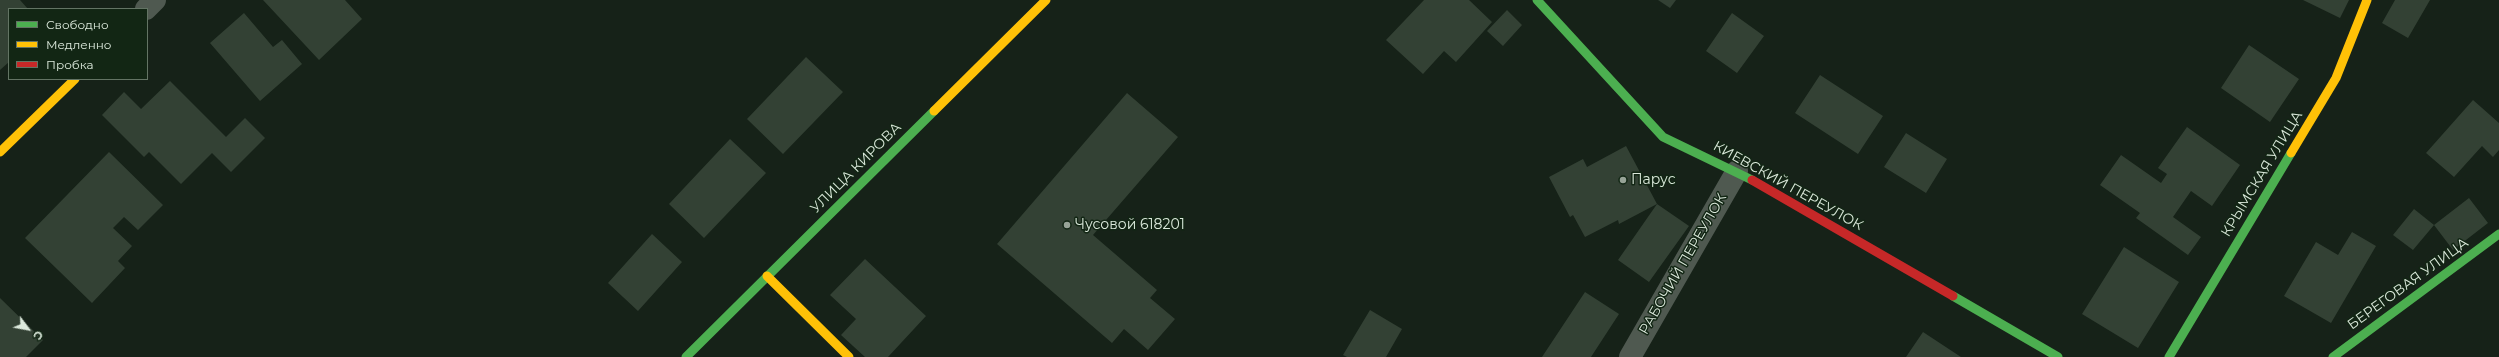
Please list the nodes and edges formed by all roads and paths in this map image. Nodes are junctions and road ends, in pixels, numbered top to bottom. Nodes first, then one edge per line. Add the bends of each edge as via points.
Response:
1 (155, 0) edge
2 (1046, 0) edge
3 (1537, 0) edge
4 (2367, 0) edge
5 (147, 8) edge
6 (73, 80) edge
7 (0, 152) edge
8 (1737, 171) junction
9 (2499, 234) edge
10 (767, 276) junction
11 (686, 357) edge
12 (848, 357) edge
13 (1630, 357) edge
14 (2058, 357) edge
15 (2169, 357) edge
16 (2333, 357) edge

1 - 5 street
2 - 10 street, УЛИЦА КИРОВА
3 - 8 street, КИЕВСКИЙ ПЕРЕУЛОК via 1663,137
4 - 15 street, КРЫМСКАЯ УЛИЦА via 2336,78
6 - 7 street
8 - 13 street, РАБОЧИЙ ПЕРЕУЛОК
8 - 14 street, КИЕВСКИЙ ПЕРЕУЛОК
9 - 16 street, БЕРЕГОВАЯ УЛИЦА
10 - 11 street, УЛИЦА КИРОВА
10 - 12 street

